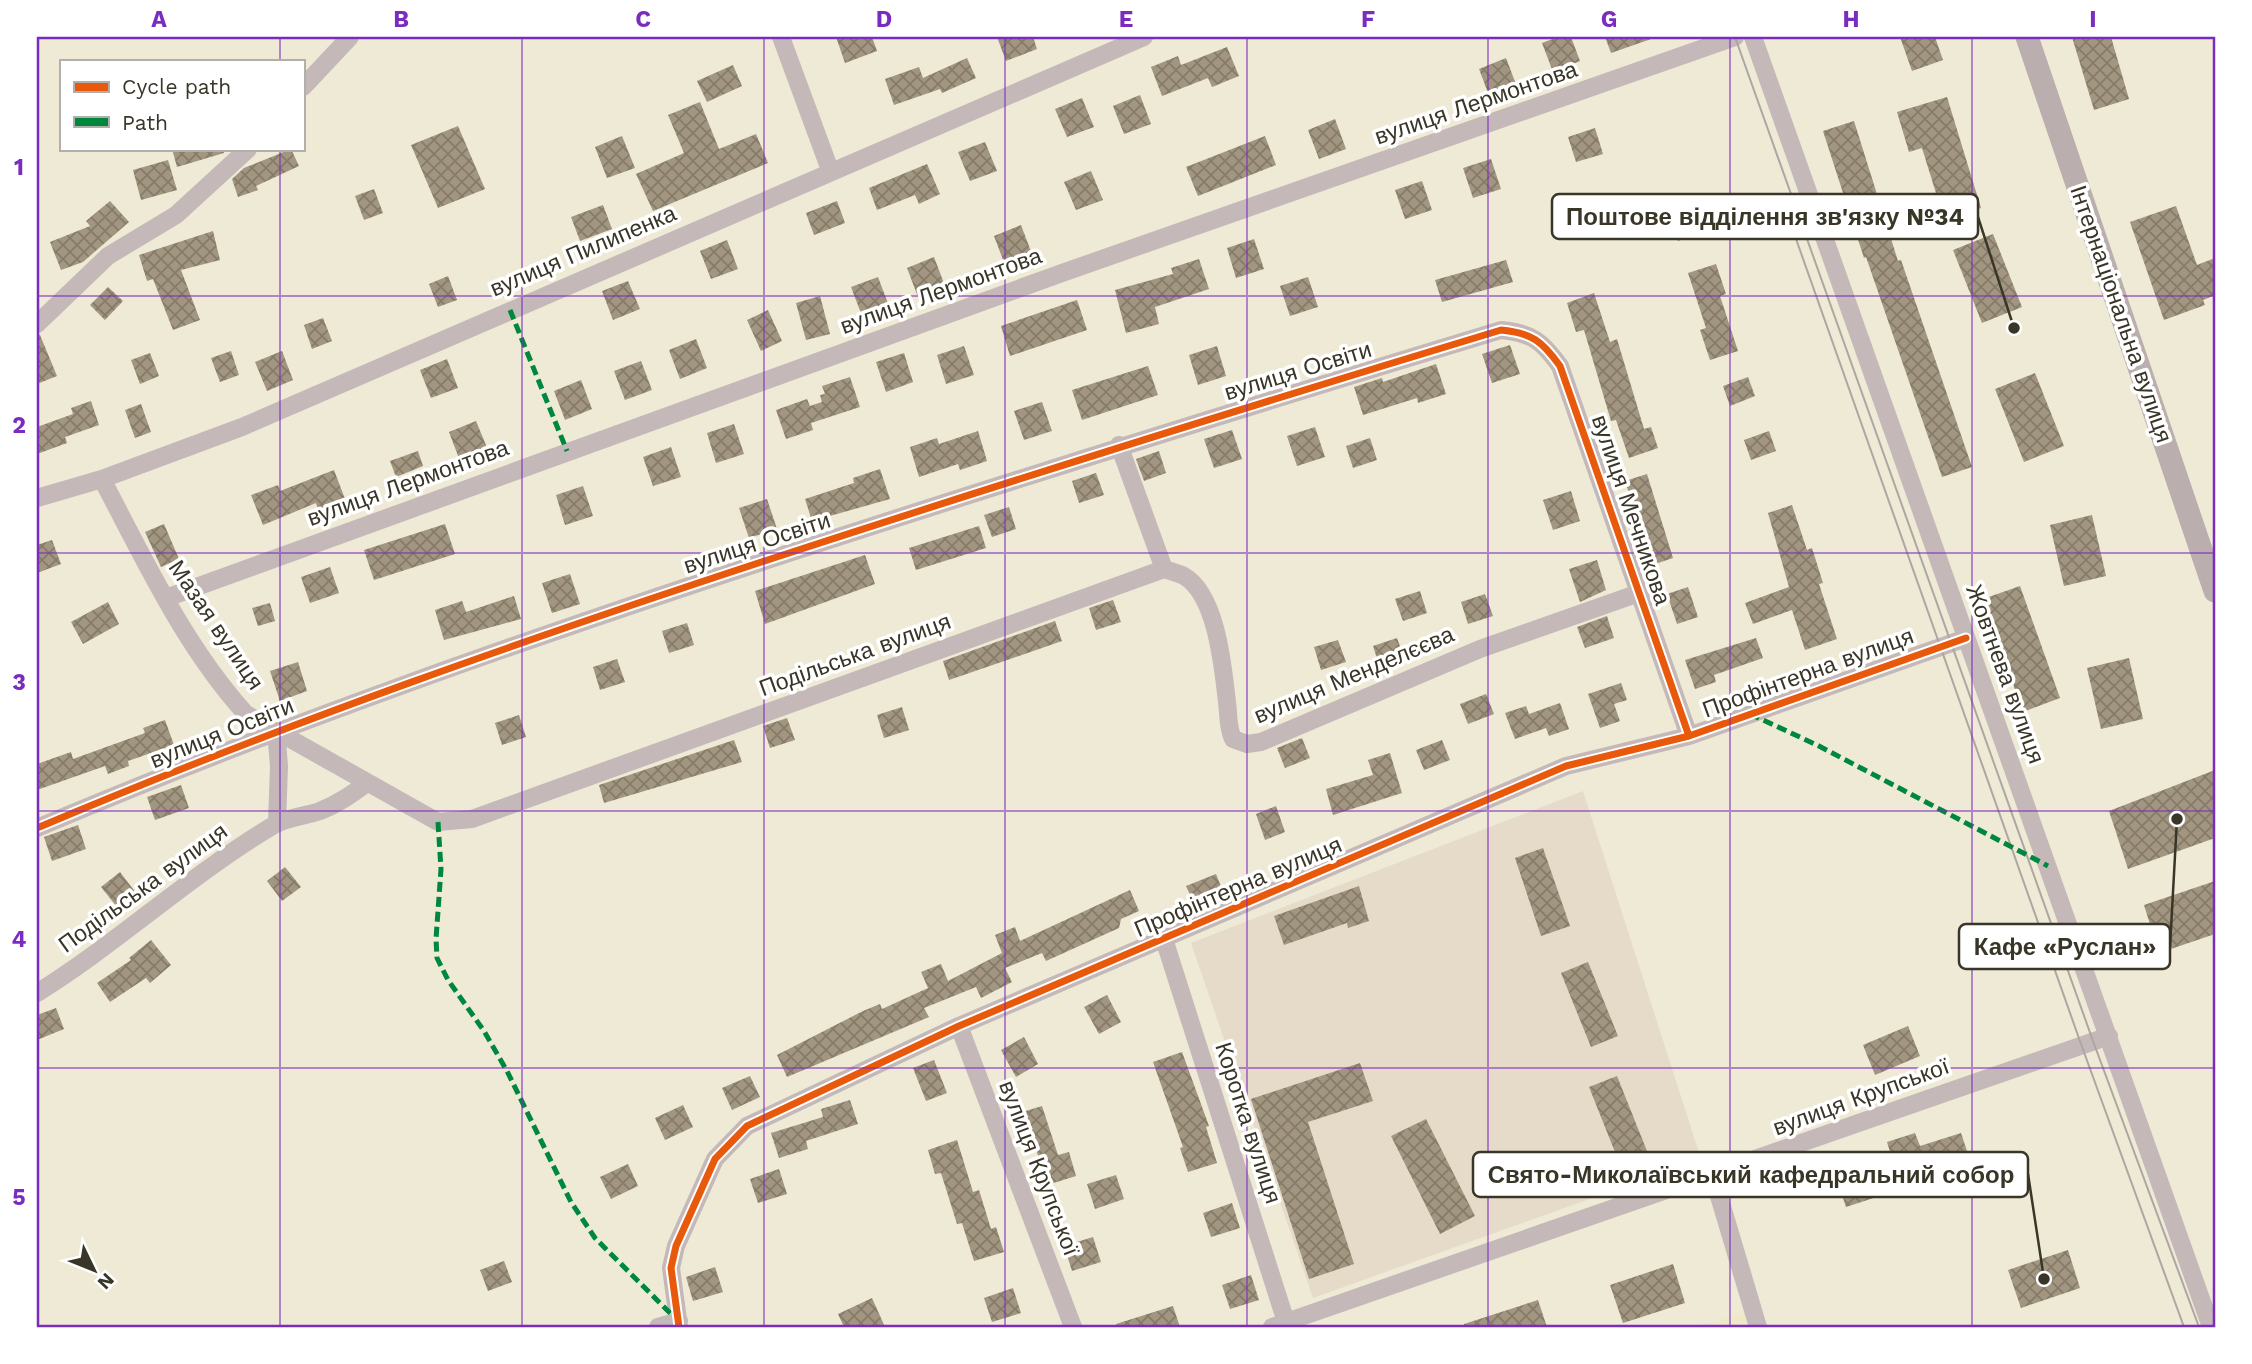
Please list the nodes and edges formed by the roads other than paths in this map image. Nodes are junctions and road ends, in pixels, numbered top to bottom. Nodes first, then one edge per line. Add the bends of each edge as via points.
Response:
1 (349, 37) edge
2 (780, 37) edge
3 (1097, 37) edge
4 (1144, 37) edge
5 (1735, 37) edge
6 (1753, 37) edge
7 (2027, 37) edge
8 (1104, 54) junction
9 (304, 86) edge
10 (246, 150) edge
11 (830, 170) junction
12 (37, 324) edge
13 (1502, 330) joint
14 (1119, 445) junction
15 (102, 479) junction
16 (37, 498) edge
17 (1164, 569) junction
18 (2215, 590) edge
19 (1639, 593) junction
20 (166, 598) junction
21 (1966, 638) junction
22 (276, 730) junction
23 (1689, 736) junction
24 (367, 783) junction
25 (438, 822) joint
26 (277, 823) junction
27 (37, 828) edge
28 (1164, 939) junction
29 (37, 993) edge
30 (959, 1026) junction
31 (2109, 1036) junction
32 (1713, 1177) junction
33 (679, 1324) edge
34 (1279, 1325) edge
35 (658, 1327) edge
36 (1073, 1327) edge
37 (1758, 1327) edge
38 (2211, 1327) edge

1 - 9 street
2 - 11 street
3 - 8 street
4 - 8 street, вулиця Пилипенка
5 - 20 street, вулиця Лермонтова via 1062,273
6 - 21 street, Жовтнева вулиця
7 - 18 main road, Інтернаціональна вулиця
8 - 11 street, вулиця Пилипенка
10 - 12 street via 176,215 108,256
11 - 15 street, вулиця Пилипенка via 242,427
13 - 14 street, вулиця Освіти
13 - 19 street, вулиця Мечникова via 1526,332 1548,348 1560,366
14 - 17 street
14 - 22 street, вулиця Освіти via 594,617
15 - 16 street, вулиця Пилипенка
15 - 20 street, Мазая вулиця
17 - 19 street, вулиця Менделєєва via 1185,577 1207,605 1215,628 1227,724 1233,739 1247,744 1480,649
17 - 25 street, Подільська вулиця via 484,815
19 - 23 street, вулиця Мечникова
20 - 22 street, Мазая вулиця via 228,693 246,713
21 - 23 street, Профінтерна вулиця
21 - 31 street, Жовтнева вулиця
22 - 24 street, Мазая вулиця
22 - 26 street
22 - 27 street, вулиця Освіти
23 - 28 street, Профінтерна вулиця via 1566,766
24 - 25 street, Мазая вулиця
24 - 26 street, Подільська вулиця via 321,810
26 - 29 street, Подільська вулиця via 200,873
28 - 30 street, Профінтерна вулиця
28 - 34 street, Коротка вулиця
30 - 33 street, Профінтерна вулиця via 747,1126 729,1141 715,1158 676,1246 671,1268
30 - 36 street, вулиця Крупської
31 - 32 street, вулиця Крупської
31 - 38 street, Жовтнева вулиця
32 - 34 street, вулиця Крупської
32 - 37 street
33 - 35 street, Профінтерна вулиця

